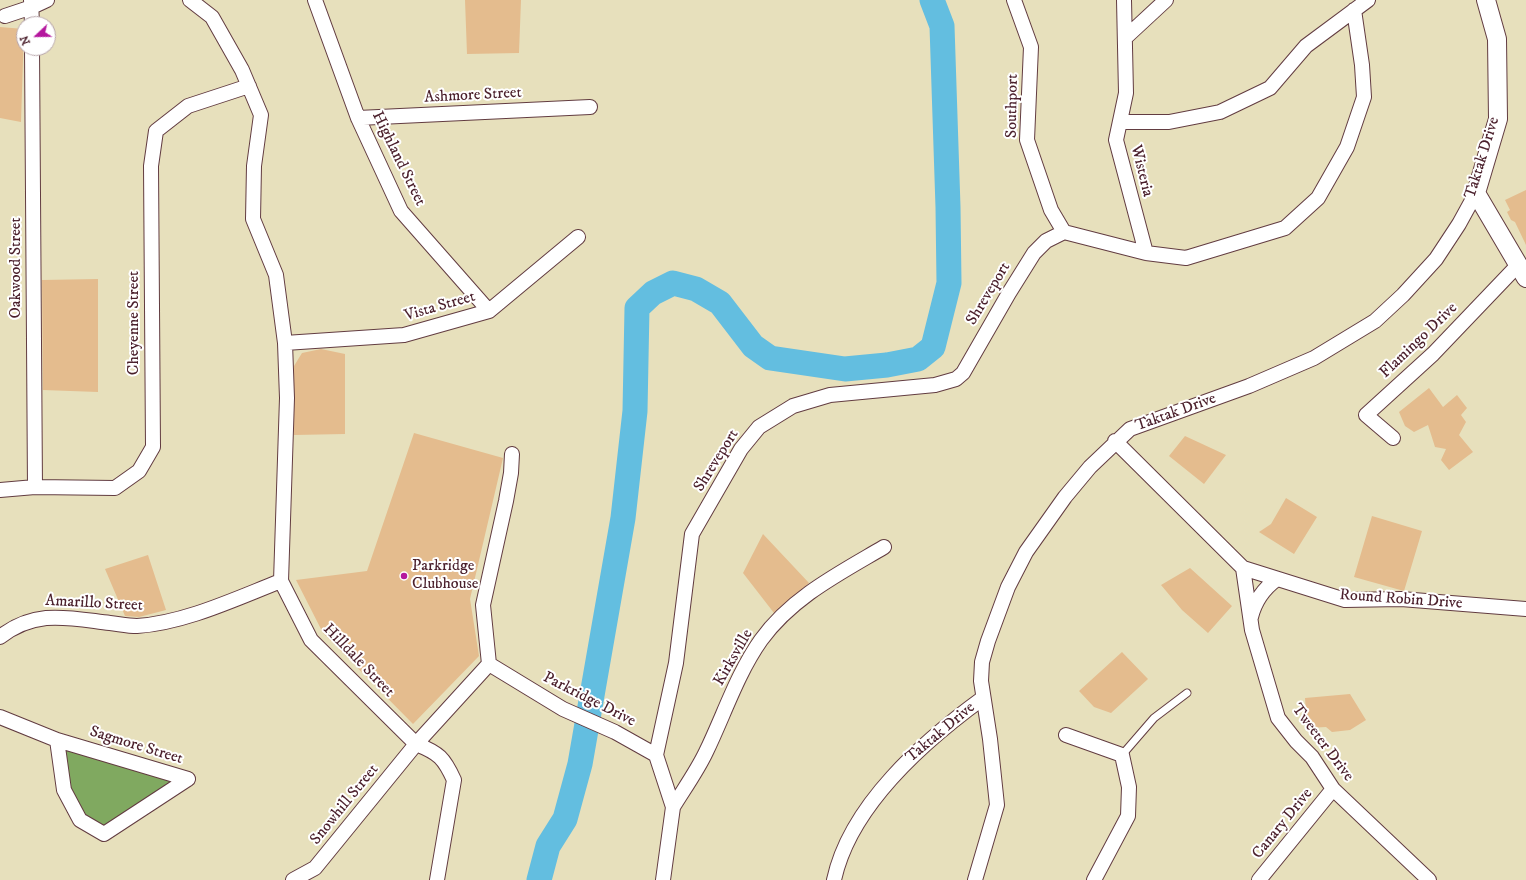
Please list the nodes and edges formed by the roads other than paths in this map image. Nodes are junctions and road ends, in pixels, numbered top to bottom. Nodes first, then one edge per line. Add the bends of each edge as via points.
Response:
1 (47, 0) edge
2 (190, 0) edge
3 (315, 0) edge
4 (1014, 0) edge
5 (1124, 0) edge
6 (1166, 0) edge
7 (1368, 0) edge
8 (1486, 0) edge
9 (31, 4) edge
10 (1354, 10) junction
11 (5, 16) dead end
12 (32, 16) edge
13 (1125, 38) junction
14 (32, 56) edge
15 (249, 86) junction
16 (590, 107) dead end
17 (358, 118) junction
18 (1120, 122) junction
19 (1476, 192) junction
20 (1064, 232) junction
21 (578, 237) dead end
22 (1146, 253) junction
23 (1523, 271) edge
24 (489, 310) junction
25 (285, 343) junction
26 (1393, 438) dead end
27 (1115, 442) junction
28 (512, 454) dead end
29 (35, 487) junction
30 (0, 490) edge
31 (884, 546) dead end
32 (1243, 568) junction
33 (1277, 579) junction
34 (281, 581) junction
35 (1526, 609) edge
36 (1250, 622) junction
37 (0, 637) edge
38 (490, 664) junction
39 (1187, 693) dead end
40 (983, 698) junction
41 (0, 717) edge
42 (1066, 735) dead end
43 (56, 740) junction
44 (416, 744) junction
45 (656, 755) junction
46 (1122, 756) junction
47 (1333, 789) junction
48 (673, 807) junction
49 (293, 880) edge
50 (437, 880) edge
51 (663, 880) edge
52 (834, 880) edge
53 (975, 880) edge
54 (1094, 880) edge
55 (1259, 880) edge
56 (1429, 880) edge

1 - 9 street
2 - 15 street, Hilldale Street via 212,17
3 - 17 street, Highland Street
4 - 20 street, Southport via 1031,47 1027,140 1051,210
5 - 13 street, Wisteria
6 - 13 street
7 - 10 street
8 - 19 street, Taktak Drive via 1497,39 1498,120
9 - 11 street
9 - 12 street
10 - 18 street via 1306,46 1270,88 1220,112 1169,122
10 - 22 street via 1364,97 1347,147 1318,198 1285,228 1186,258
13 - 18 street, Wisteria via 1126,92
14 - 29 street, Oakwood Street
15 - 25 street, Hilldale Street via 261,115 254,166 253,220 276,275
15 - 29 street, Cheyenne Street via 188,106 156,131 151,166 153,447 139,471 115,488
16 - 17 street, Ashmore Street
17 - 24 street, Highland Street via 401,211
18 - 22 street, Wisteria via 1116,140
19 - 23 street
19 - 27 street, Taktak Drive via 1459,224 1436,258 1375,321 1314,358 1249,386 1130,429
20 - 22 street
20 - 45 street, Shreveport via 1046,241 1034,253 963,373 956,379 935,385 830,396 793,406 759,427 741,449 692,534 676,663
21 - 24 street, Vista Street
23 - 26 street, Flamingo Drive via 1366,414
24 - 25 street, Vista Street via 404,335
25 - 34 street, Hilldale Street via 287,398
27 - 32 street, Round Robin Drive
27 - 40 street, Taktak Drive via 1065,497 1026,552 1011,580 982,662
28 - 38 street via 506,501 483,604
29 - 30 street, Cheyenne Street
31 - 48 street, Kirksville via 814,588 785,614 762,640 740,676 705,754
32 - 33 street, Round Robin Drive
32 - 36 street, Tweeter Drive
33 - 35 street, Round Robin Drive via 1345,600 1401,599
33 - 36 street via 1259,597
34 - 37 street, Amarillo Street via 188,616 136,626 68,618 38,618 13,627
34 - 44 street, Hilldale Street via 311,640
36 - 47 street, Tweeter Drive via 1278,718 1312,757
38 - 44 street
38 - 45 street, Parkridge Drive via 563,709 615,732
39 - 46 lane via 1154,718
40 - 52 street, Taktak Drive via 957,717 901,767 855,825
40 - 53 street via 997,805
41 - 43 street, Sagmore Street
42 - 46 street
43 - 43 street, Sagmore Street via 78,747 188,779 104,834 80,820 64,790
44 - 49 street, Snowhill Street via 315,868
44 - 50 street, Hilldale Street via 435,752 448,765 454,780
45 - 48 street
46 - 54 street via 1129,787 1128,816
47 - 55 street, Canary Drive
47 - 56 street, Tweeter Drive
48 - 51 street

